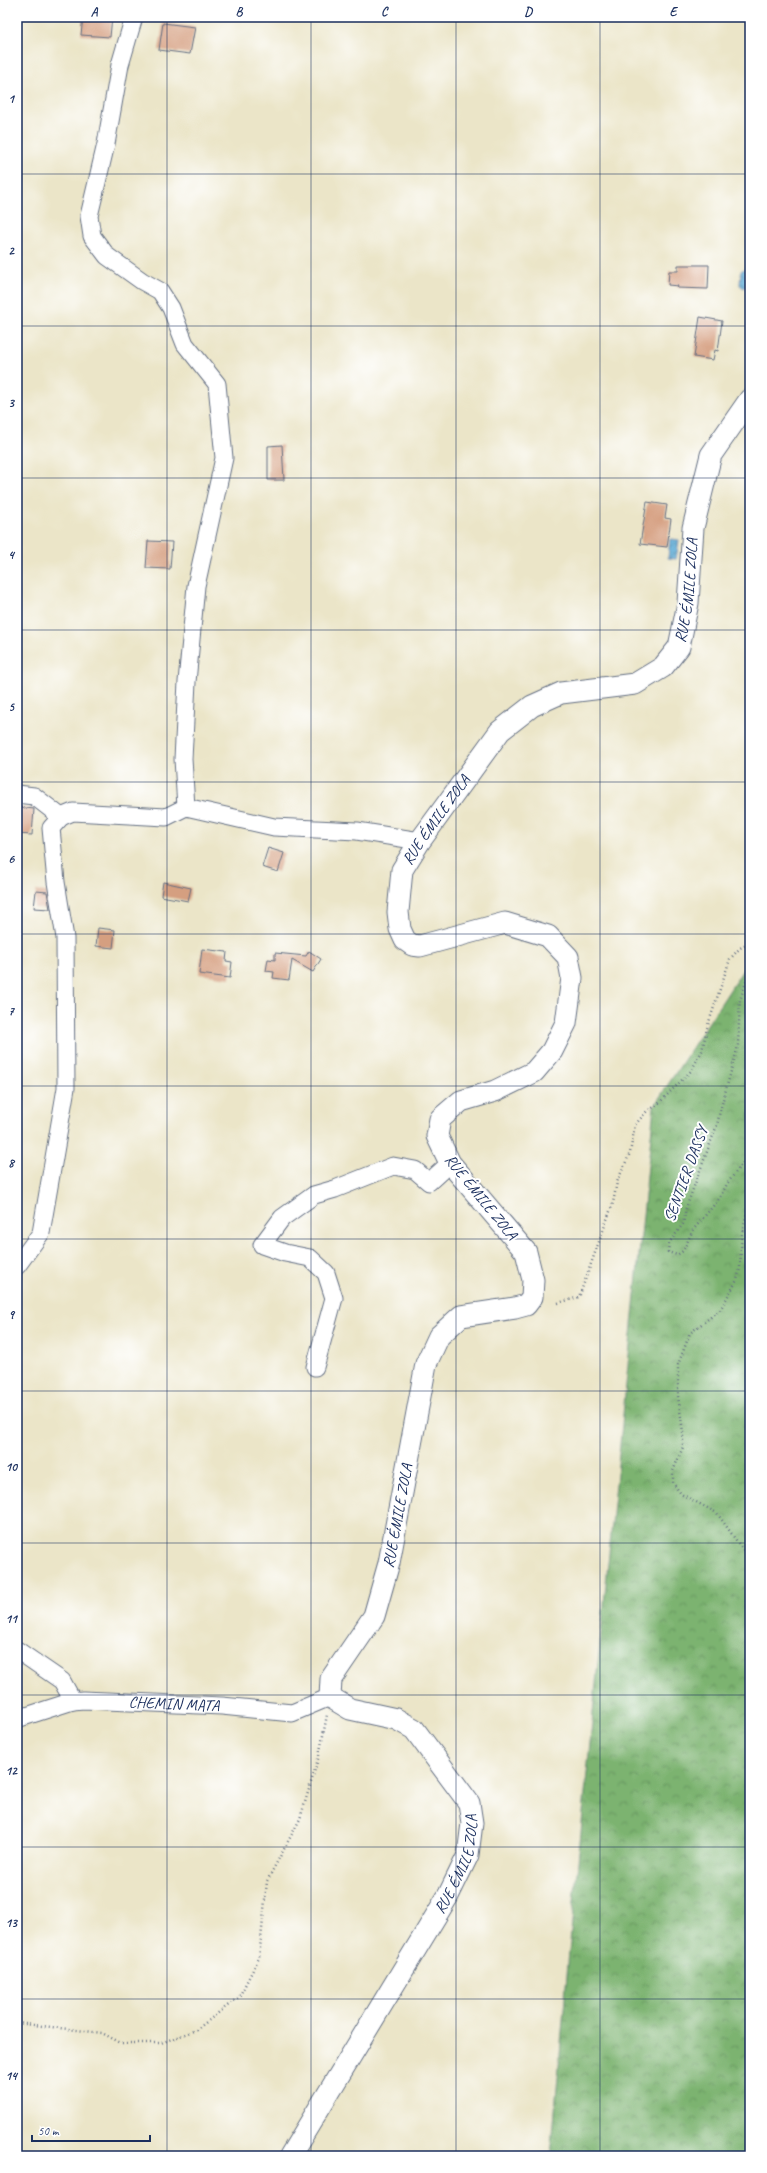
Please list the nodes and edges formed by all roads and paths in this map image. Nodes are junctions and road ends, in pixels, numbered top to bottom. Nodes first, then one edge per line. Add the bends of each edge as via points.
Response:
1 (134, 17) edge
2 (750, 399) edge
3 (17, 794) edge
4 (186, 807) junction
5 (61, 817) junction
6 (420, 841) junction
7 (750, 943) edge
8 (750, 970) edge
9 (750, 1153) edge
10 (450, 1163) junction
11 (750, 1199) edge
12 (17, 1266) edge
13 (558, 1303) dead end
14 (315, 1367) dead end
15 (750, 1560) edge
16 (17, 1650) edge
17 (330, 1696) junction
18 (73, 1701) junction
19 (17, 1719) edge
20 (17, 2023) edge
21 (290, 2156) edge

1 - 4 street via 120,65 106,144 89,216 92,236 107,256 160,291 171,308 185,344 217,384 224,458 196,586 183,759
2 - 6 main road, RUE ÉMILE ZOLA via 711,455 692,528 688,603 679,647 663,667 635,684 561,693 532,706 500,731
3 - 5 street via 34,796
4 - 5 street via 166,817 73,812
4 - 6 street via 274,827 357,831
5 - 12 street via 51,828 65,938 66,1088 41,1233
6 - 10 main road, RUE ÉMILE ZOLA via 402,870 398,912 400,929 405,940 412,945 420,946 505,923 548,936 568,957 572,978 566,1023 552,1051 534,1072 495,1091 461,1101 440,1119 437,1136
7 - 13 path via 740,948 730,959 702,1051 691,1071 635,1125 630,1153 617,1182 579,1298
8 - 9 path, SENTIER DASSY via 740,1000 738,1046 718,1125 689,1201 683,1224 670,1243 668,1252 677,1255 683,1251 693,1230 719,1199
10 - 14 street via 429,1182 415,1170 392,1166 314,1195 282,1218 262,1245 310,1258 326,1273 334,1298
10 - 17 main road, RUE ÉMILE ZOLA via 526,1252 533,1280 532,1297 526,1304 515,1308 461,1316 439,1336 426,1364 389,1562 374,1616 331,1680
11 - 15 path via 742,1233 737,1280 720,1310 690,1333 678,1365 683,1448 672,1471 673,1483 681,1494 717,1513
16 - 18 street via 62,1681
17 - 18 street, CHEMIN MATA via 292,1713 222,1706
17 - 20 path via 319,1756 300,1819 267,1881 259,1958 239,1997 196,2030 161,2043 121,2043 102,2033
17 - 21 main road, RUE ÉMILE ZOLA via 350,1709 396,1719 414,1729 469,1803 472,1823 468,1855 448,1896
18 - 19 street, CHEMIN MATA

